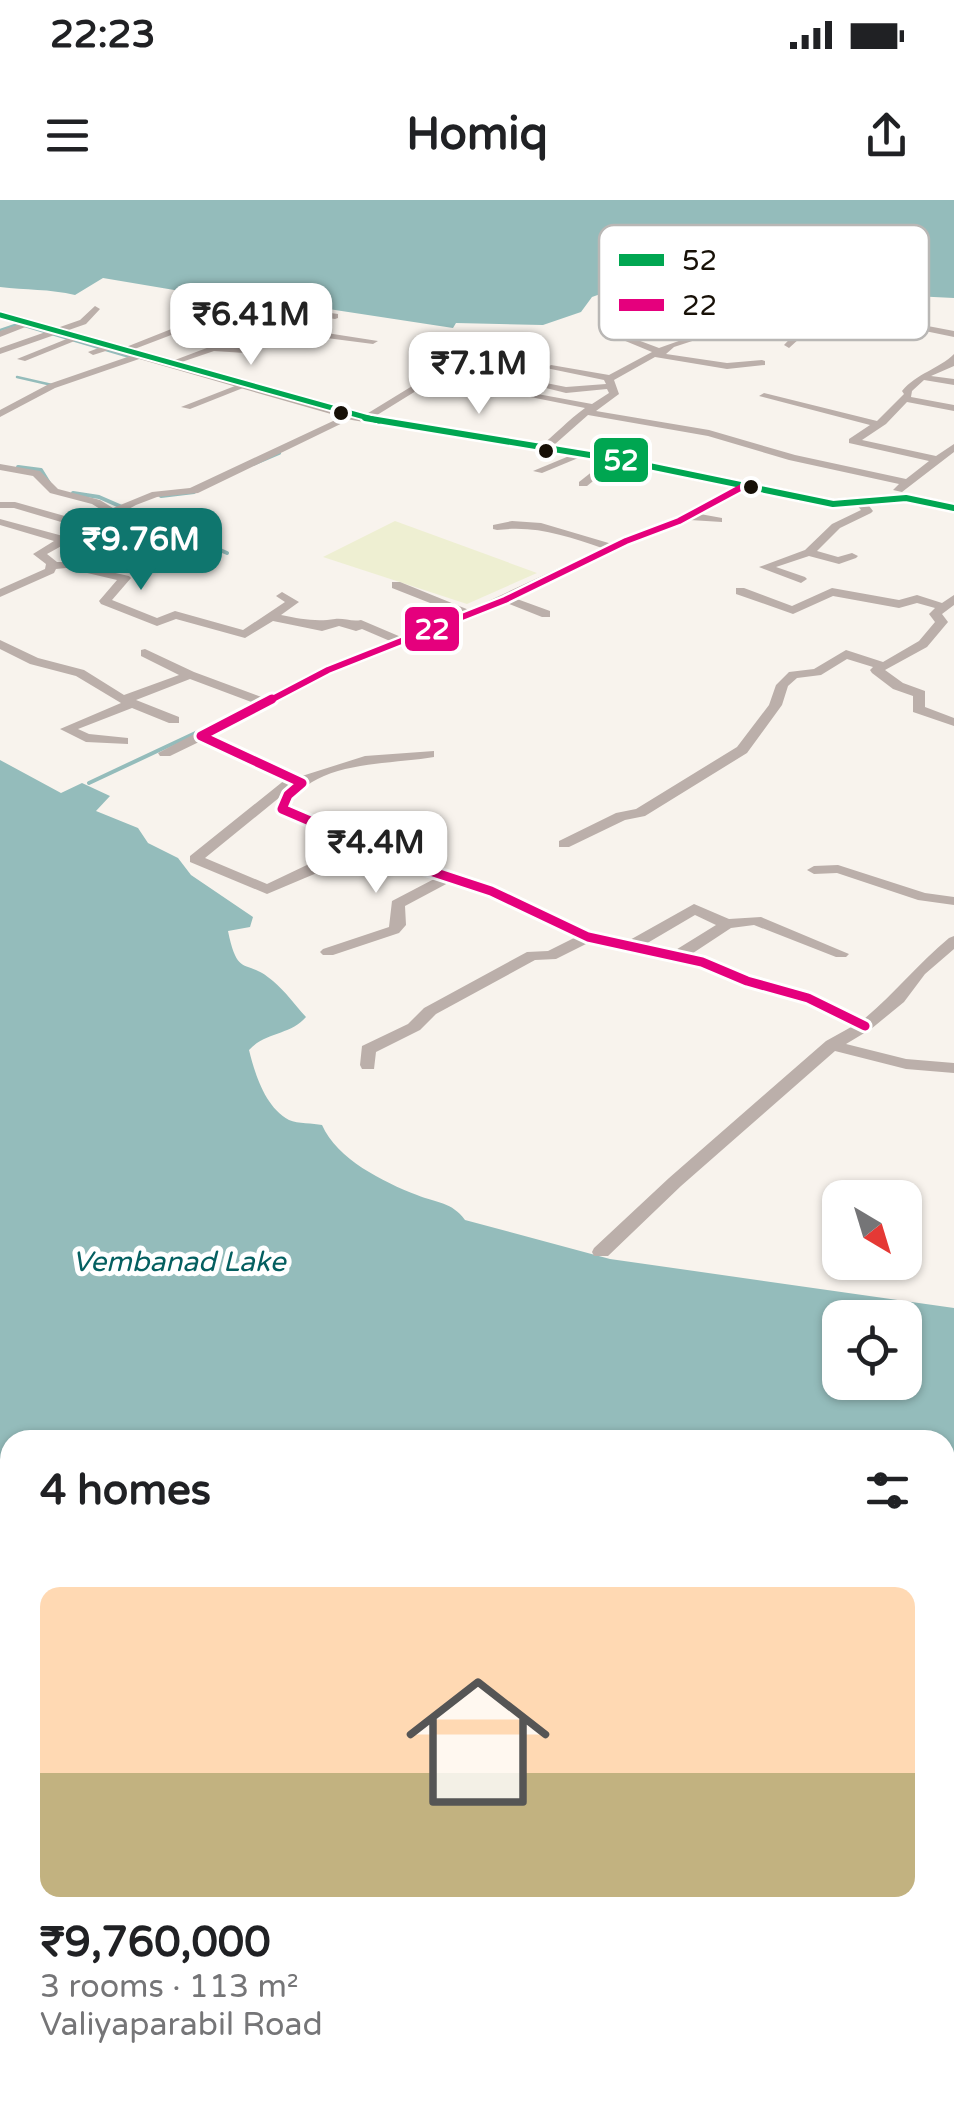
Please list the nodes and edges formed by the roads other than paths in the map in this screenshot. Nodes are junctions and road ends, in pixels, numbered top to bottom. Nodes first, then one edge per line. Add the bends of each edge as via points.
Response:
1 (95, 309) dead end
2 (306, 312) junction
3 (0, 314) edge
4 (335, 316) dead end
5 (28, 324) junction
6 (281, 329) junction
7 (929, 330) edge
8 (54, 332) junction
9 (244, 332) dead end
10 (0, 334) edge
11 (954, 334) edge
12 (77, 338) junction
13 (625, 340) edge
14 (683, 340) edge
15 (793, 340) edge
16 (373, 342) dead end
17 (788, 345) dead end
18 (214, 348) junction
19 (0, 351) edge
20 (145, 351) junction
21 (470, 353) dead end
22 (659, 354) junction
23 (954, 357) edge
24 (22, 359) dead end
25 (454, 362) junction
26 (762, 363) dead end
27 (488, 364) dead end
28 (170, 365) junction
29 (550, 368) dead end
30 (922, 377) junction
31 (611, 382) junction
32 (954, 382) edge
33 (531, 383) dead end
34 (243, 386) junction
35 (510, 392) dead end
36 (764, 396) dead end
37 (904, 398) junction
38 (21, 403) junction
39 (186, 407) dead end
40 (954, 408) edge
41 (34, 409) dead end
42 (590, 410) junction
43 (0, 414) edge
44 (358, 417) junction
45 (878, 424) junction
46 (635, 443) dead end
47 (954, 447) edge
48 (542, 450) junction
49 (578, 456) junction
50 (614, 460) junction
51 (935, 460) junction
52 (0, 468) edge
53 (538, 471) dead end
54 (905, 482) junction
55 (583, 484) dead end
56 (742, 487) junction
57 (892, 498) junction
58 (862, 504) junction
59 (0, 505) edge
60 (954, 508) edge
61 (114, 513) junction
62 (688, 516) junction
63 (718, 520) dead end
64 (0, 522) edge
65 (90, 527) junction
66 (497, 527) dead end
67 (64, 540) junction
68 (613, 548) junction
69 (809, 552) junction
70 (852, 556) dead end
71 (52, 566) junction
72 (801, 579) dead end
73 (396, 585) dead end
74 (740, 590) dead end
75 (0, 593) edge
76 (282, 596) dead end
77 (506, 599) junction
78 (949, 603) edge
79 (468, 614) junction
80 (546, 614) dead end
81 (272, 616) junction
82 (401, 641) junction
83 (0, 644) edge
84 (145, 653) dead end
85 (884, 666) junction
86 (190, 675) junction
87 (128, 701) junction
88 (262, 702) junction
89 (174, 720) dead end
90 (954, 722) edge
91 (201, 736) junction
92 (123, 741) dead end
93 (165, 753) dead end
94 (429, 754) dead end
95 (297, 779) junction
96 (360, 844) junction
97 (564, 844) dead end
98 (814, 870) dead end
99 (449, 877) junction
100 (954, 901) edge
101 (727, 924) junction
102 (588, 937) junction
103 (954, 941) edge
104 (631, 946) junction
105 (328, 952) dead end
106 (841, 954) dead end
107 (679, 955) junction
108 (865, 1026) junction
109 (832, 1045) junction
110 (368, 1065) dead end
111 (954, 1068) edge
112 (601, 1252) dead end

1 - 8 street via 83,322
2 - 4 street
2 - 6 street
2 - 20 street via 229,302
3 - 5 main road
5 - 8 main road
5 - 10 street
6 - 16 street
6 - 18 street via 242,351
7 - 11 street
8 - 12 main road
8 - 19 street
9 - 18 street
12 - 20 main road via 111,354
12 - 24 street
13 - 22 street
14 - 22 street
15 - 17 street
18 - 28 street
20 - 28 main road
20 - 38 street
21 - 25 street
22 - 26 street via 728,366
22 - 31 street
23 - 30 street
25 - 27 street
25 - 44 street
28 - 34 main road
29 - 31 street
30 - 32 street
30 - 37 street
31 - 33 street via 566,390
31 - 42 street via 614,394
34 - 39 street
34 - 44 main road
35 - 42 street
36 - 45 street
37 - 40 street
37 - 45 street
38 - 41 street
38 - 43 street
42 - 48 street
42 - 54 street
44 - 48 main road
44 - 61 street via 198,491 150,495
45 - 51 street via 854,443
46 - 50 street
47 - 51 street
48 - 49 main road
49 - 50 main road
49 - 53 street
50 - 55 street
50 - 56 main road
51 - 54 street
52 - 61 street via 36,473 54,491
54 - 57 street
56 - 58 main road
56 - 62 street
57 - 58 main road
57 - 60 main road
58 - 69 street via 867,510 836,526
59 - 65 street
61 - 65 street
62 - 63 street
62 - 68 street
64 - 67 street
65 - 67 street
66 - 68 street via 542,525
67 - 71 street via 39,554
68 - 77 street
69 - 70 street via 839,561
69 - 72 street via 765,567
71 - 75 street
71 - 81 street via 125,578 105,601 157,622 175,616 245,634
73 - 79 street
74 - 78 street via 794,610 832,592 899,604
76 - 81 street via 294,602
77 - 79 street
77 - 80 street
78 - 85 street via 935,614 942,622 923,644
79 - 82 street
81 - 82 street via 322,627 356,627 367,620
82 - 88 street
83 - 87 street via 80,673
84 - 86 street
85 - 90 street via 876,670 920,694 918,709
85 - 97 street via 846,654 817,672 794,675 742,750 640,813
86 - 87 street
86 - 88 street
87 - 89 street
87 - 92 street via 67,729
88 - 91 street
91 - 93 street
91 - 95 street
94 - 95 street via 365,760
95 - 96 street via 302,783 282,809
95 - 96 street via 195,859 266,890 322,869
96 - 99 street
98 - 100 street via 838,869
99 - 102 street
99 - 105 street via 397,904 394,930
101 - 104 street via 694,909
101 - 106 street via 756,920
101 - 107 street
102 - 104 street
102 - 110 street via 551,956 532,955 430,1012 368,1050
103 - 108 street
104 - 107 street
107 - 108 street via 808,998
108 - 109 street
109 - 111 street
109 - 112 street

